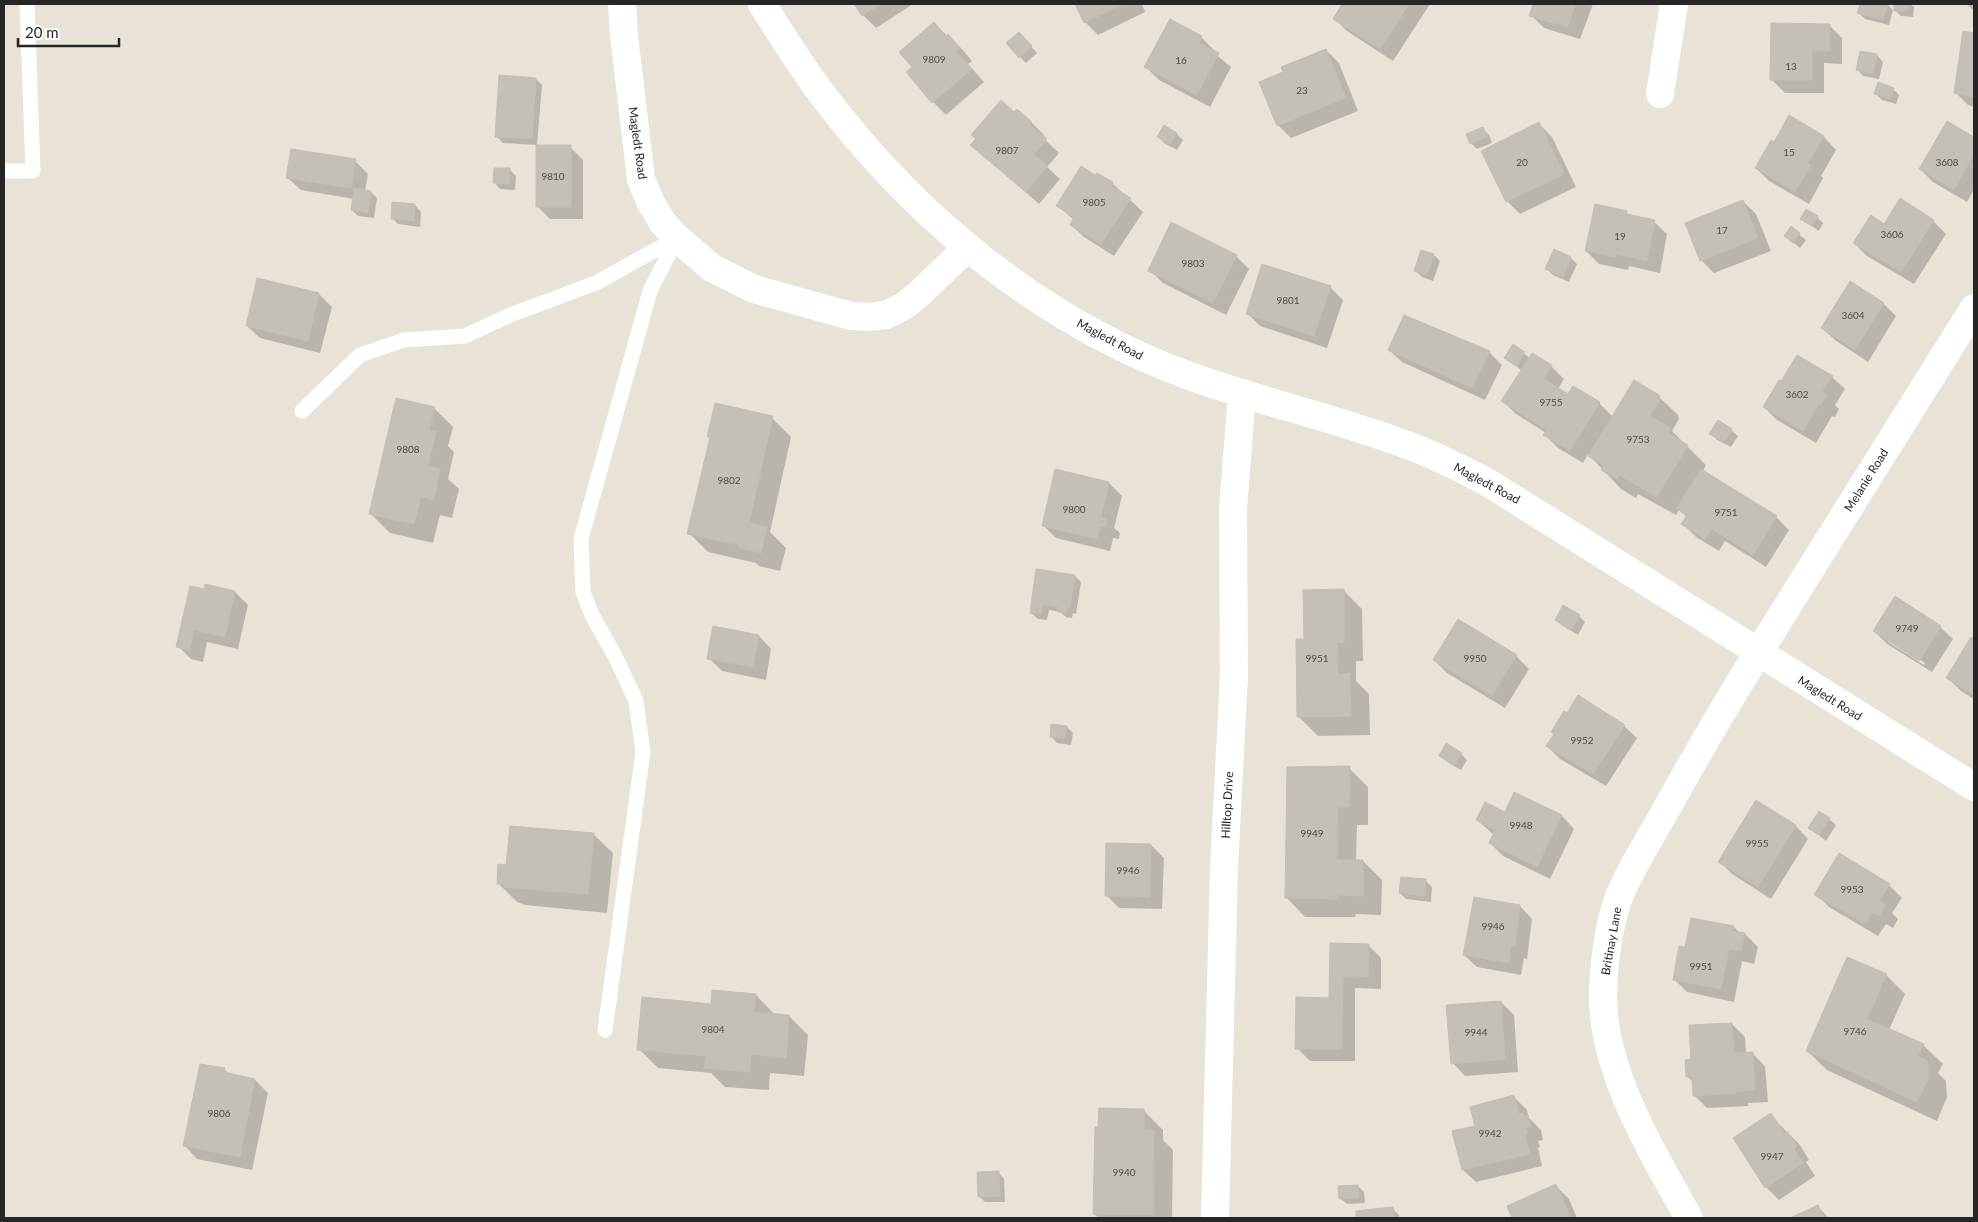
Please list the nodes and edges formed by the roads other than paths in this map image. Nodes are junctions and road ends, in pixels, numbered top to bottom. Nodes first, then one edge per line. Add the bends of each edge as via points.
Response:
1 (27, 4) edge
2 (622, 4) edge
3 (762, 4) edge
4 (1674, 4) edge
5 (1660, 94) dead end
6 (4, 171) edge
7 (677, 238) junction
8 (967, 248) junction
9 (1974, 308) edge
10 (1242, 393) junction
11 (302, 411) dead end
12 (1758, 653) junction
13 (1974, 787) edge
14 (605, 1030) dead end
15 (1215, 1218) edge
16 (1689, 1218) edge

1 - 6 lane via 33,171
2 - 7 street, Magledt Road via 642,178 651,203
3 - 8 street, Magledt Road via 800,64 857,138 928,213
4 - 5 street
7 - 8 street, Magledt Road via 712,268 754,289 851,316 868,317 886,315 904,306
7 - 11 lane via 596,283 510,315 465,336 404,340 360,355
7 - 14 lane via 650,291 581,538 583,592 636,701 643,752
8 - 10 street, Magledt Road via 1055,310 1106,338 1188,376
9 - 12 street, Melanie Road
10 - 12 street, Magledt Road via 1410,446 1488,482
10 - 15 street, Hilltop Drive via 1233,509 1234,675 1224,867
12 - 13 street, Magledt Road
12 - 16 street, Britinay Lane via 1719,714 1619,898 1605,973 1604,1025 1610,1053 1652,1153

